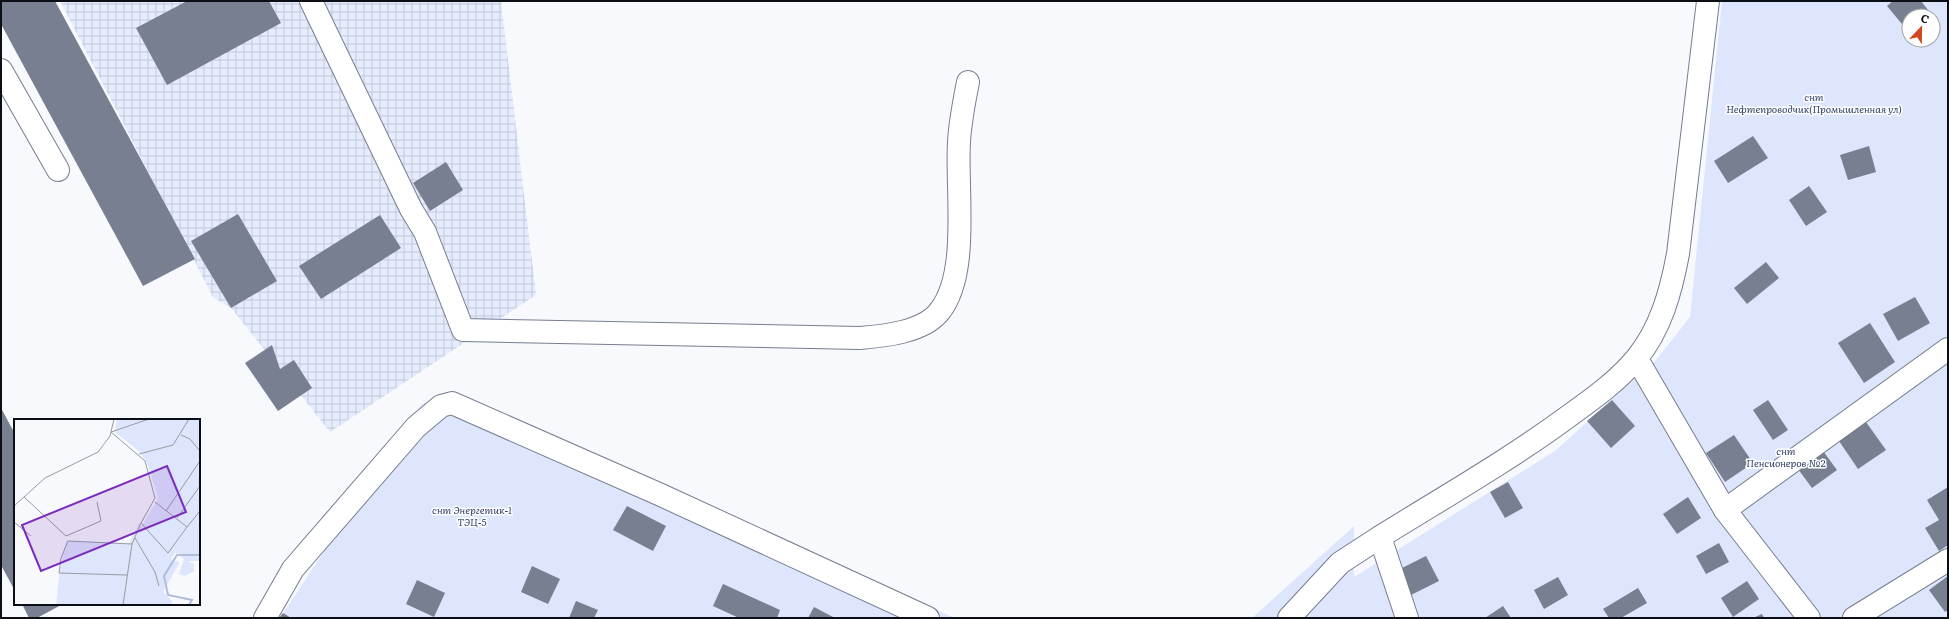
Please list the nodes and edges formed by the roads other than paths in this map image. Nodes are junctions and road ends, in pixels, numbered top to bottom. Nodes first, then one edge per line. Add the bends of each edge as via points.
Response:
1 (310, 1) edge
2 (1708, 1) edge
3 (1, 70) edge
4 (968, 82) dead end
5 (58, 170) dead end
6 (1948, 348) edge
7 (1636, 358) junction
8 (1725, 510) junction
9 (1380, 537) junction
10 (1948, 560) edge
11 (265, 618) edge
12 (928, 618) edge
13 (1288, 618) edge
14 (1407, 618) edge
15 (1809, 618) edge
16 (1854, 618) edge

1 - 4 lane via 411,210 425,232 463,330 860,338 891,335 925,324 939,312 950,294 958,267 959,142
2 - 7 lane via 1672,289 1662,317
3 - 5 lane
6 - 8 lane
7 - 8 lane
7 - 9 lane via 1603,392 1533,442
8 - 15 lane
9 - 13 lane via 1340,563
9 - 14 lane
10 - 16 lane
11 - 12 lane via 298,563 416,427 441,406 452,403 661,495

